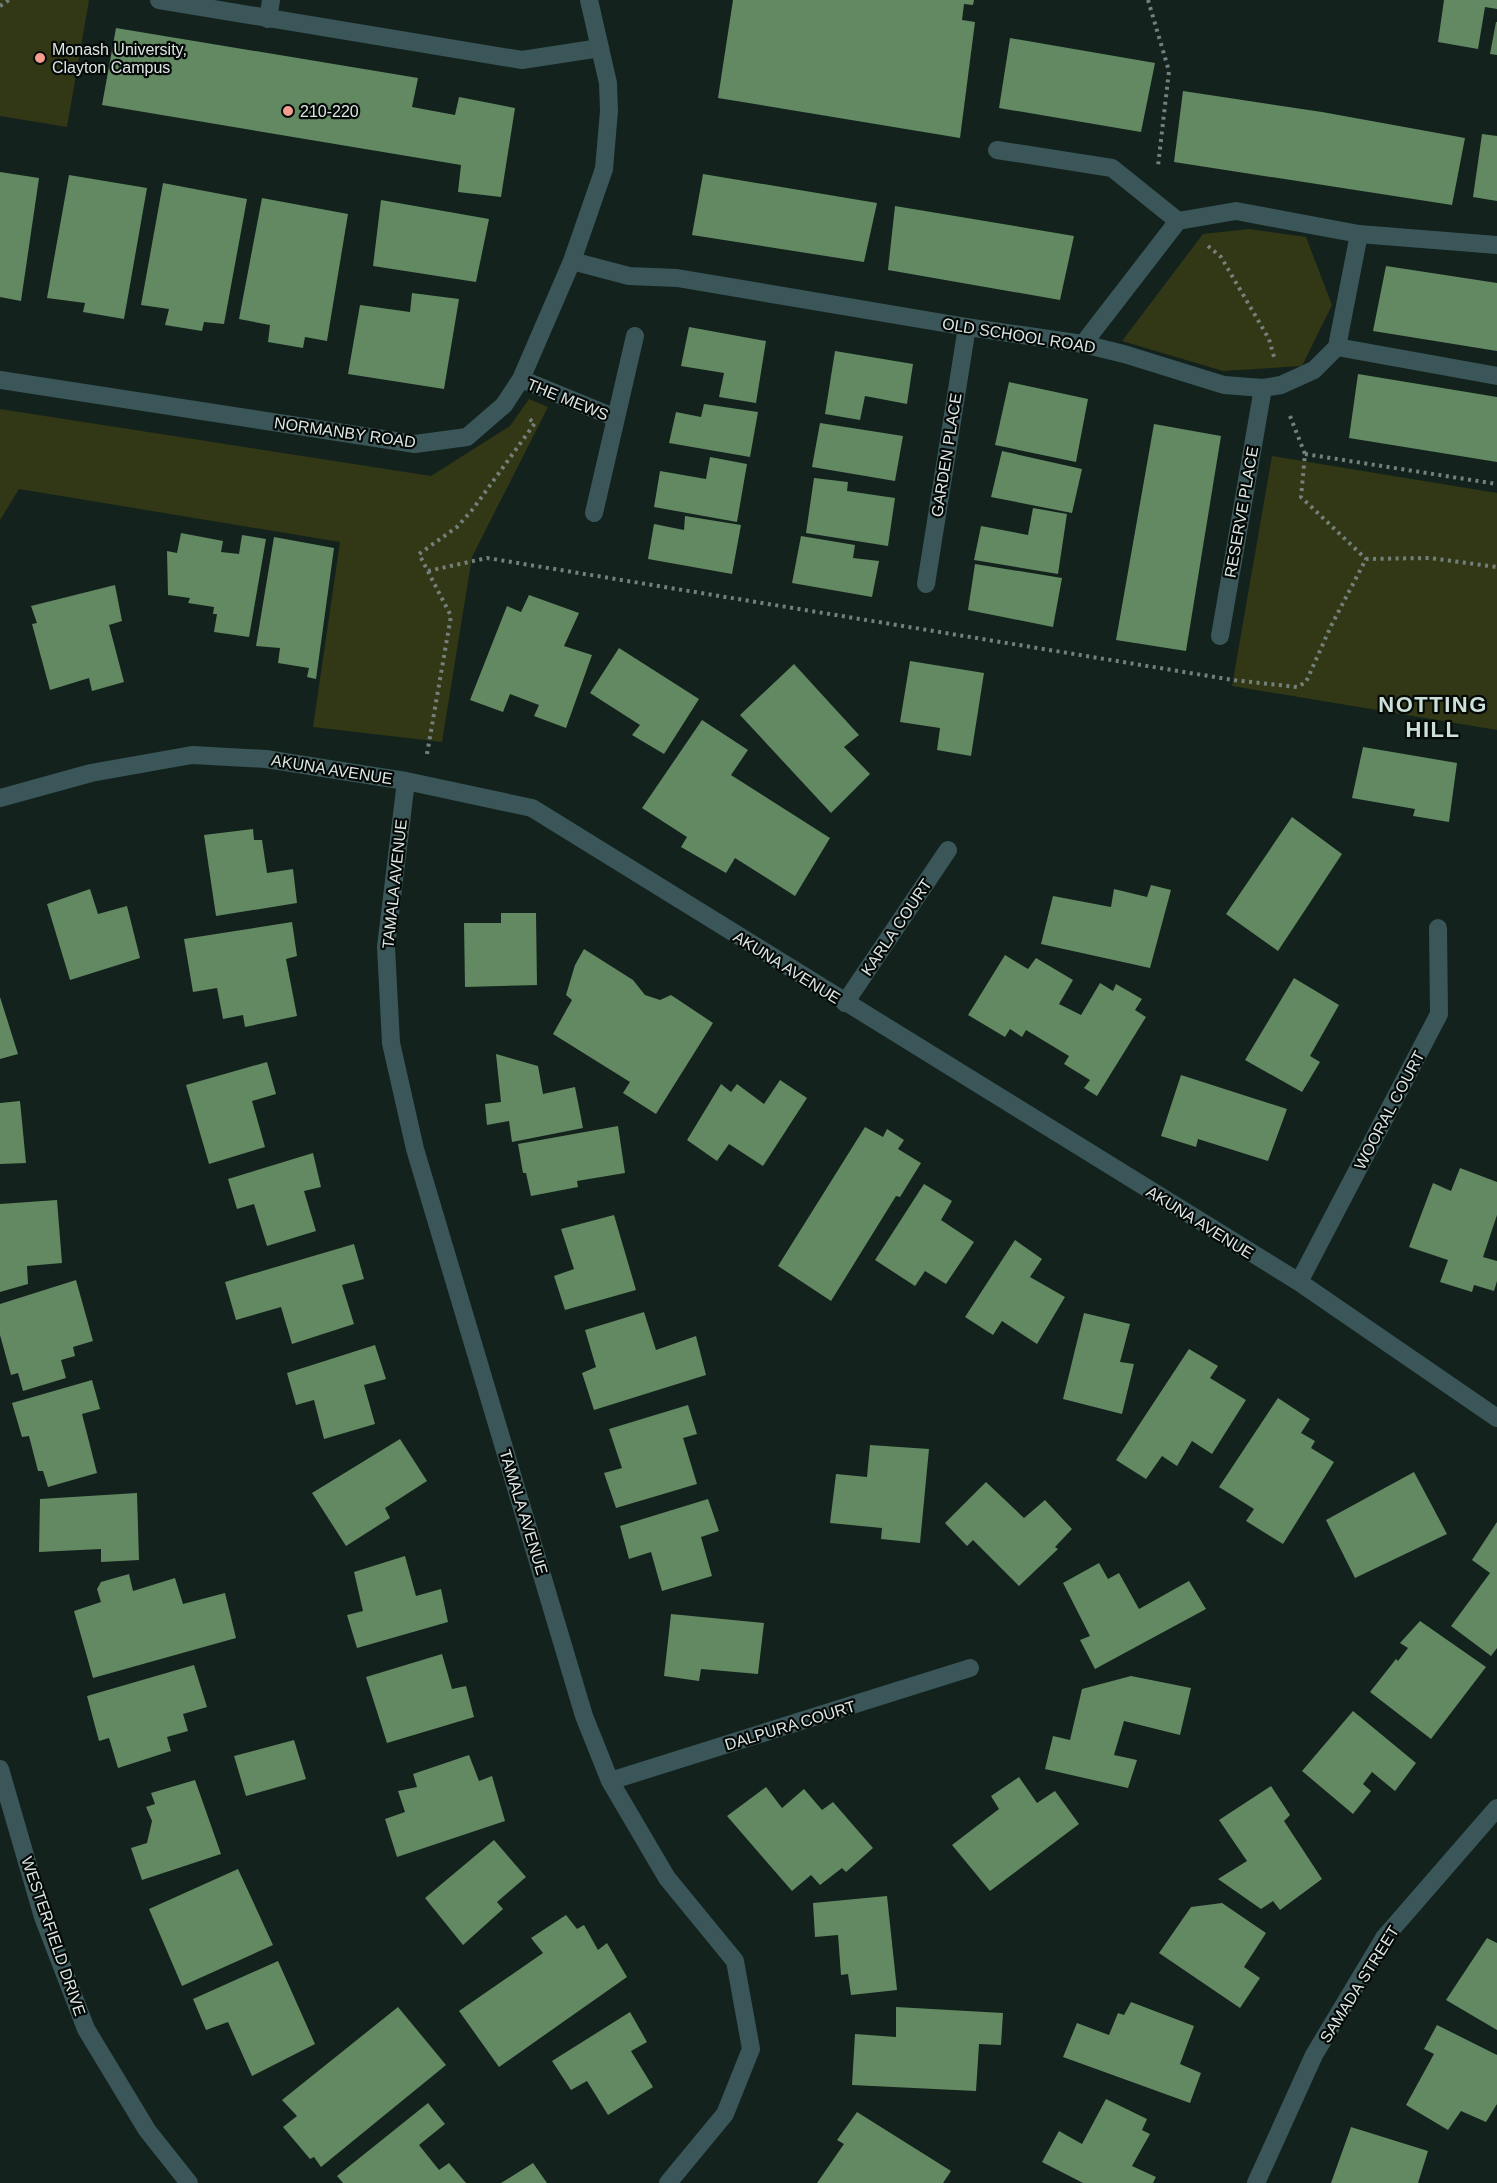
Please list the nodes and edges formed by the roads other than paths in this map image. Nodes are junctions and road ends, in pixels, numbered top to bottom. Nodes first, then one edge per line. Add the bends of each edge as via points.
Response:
1 (159, 0) edge
2 (271, 0) edge
3 (589, 0) edge
4 (268, 18) junction
5 (600, 48) junction
6 (997, 150) dead end
7 (1178, 220) junction
8 (1359, 234) junction
9 (1497, 245) edge
10 (572, 261) junction
11 (967, 327) junction
12 (635, 336) dead end
13 (1083, 344) junction
14 (1337, 347) junction
15 (1497, 376) edge
16 (521, 379) junction
17 (0, 380) edge
18 (1272, 386) junction
19 (616, 418) junction
20 (594, 513) dead end
21 (926, 584) dead end
22 (1220, 636) dead end
23 (414, 783) junction
24 (0, 798) edge
25 (948, 850) dead end
26 (1438, 928) dead end
27 (845, 1003) junction
28 (1299, 1282) junction
29 (1497, 1418) edge
30 (970, 1668) dead end
31 (0, 1769) edge
32 (610, 1781) junction
33 (1497, 1808) edge
34 (189, 2183) edge
35 (668, 2183) edge
36 (1256, 2183) edge

1 - 4 street
2 - 4 street
3 - 5 street, NORMANBY ROAD
4 - 5 street via 522,60
5 - 10 street, NORMANBY ROAD via 609,111 604,169
6 - 7 street via 1112,168
7 - 8 street via 1236,212
7 - 13 street
8 - 9 street
8 - 14 street
10 - 11 street, OLD SCHOOL ROAD via 629,276 687,280
10 - 16 street, NORMANBY ROAD
11 - 13 street, OLD SCHOOL ROAD
11 - 21 street, GARDEN PLACE
12 - 19 street, THE MEWS
13 - 18 street, OLD SCHOOL ROAD via 1224,385
14 - 15 street
14 - 18 street, OLD SCHOOL ROAD via 1314,370
16 - 17 street, NORMANBY ROAD via 504,405 467,437 415,444
16 - 19 street, THE MEWS
18 - 22 street, RESERVE PLACE
19 - 20 street, THE MEWS
23 - 24 street, AKUNA AVENUE via 266,759 192,756 91,773
23 - 27 street, AKUNA AVENUE via 532,808
23 - 32 street, TAMALA AVENUE via 386,947 391,1043 418,1160 585,1716
25 - 27 street, KARLA COURT
26 - 28 street, WOORAL COURT via 1439,1014
27 - 28 street, AKUNA AVENUE
28 - 29 street, AKUNA AVENUE
30 - 32 street, DALPURA COURT
31 - 34 street, WESTERFIELD DRIVE via 43,1917 86,2029 147,2130
32 - 35 street, TAMALA AVENUE via 667,1878 735,1960 751,2049 725,2114
33 - 36 street, SAMADA STREET via 1384,1938 1314,2055

